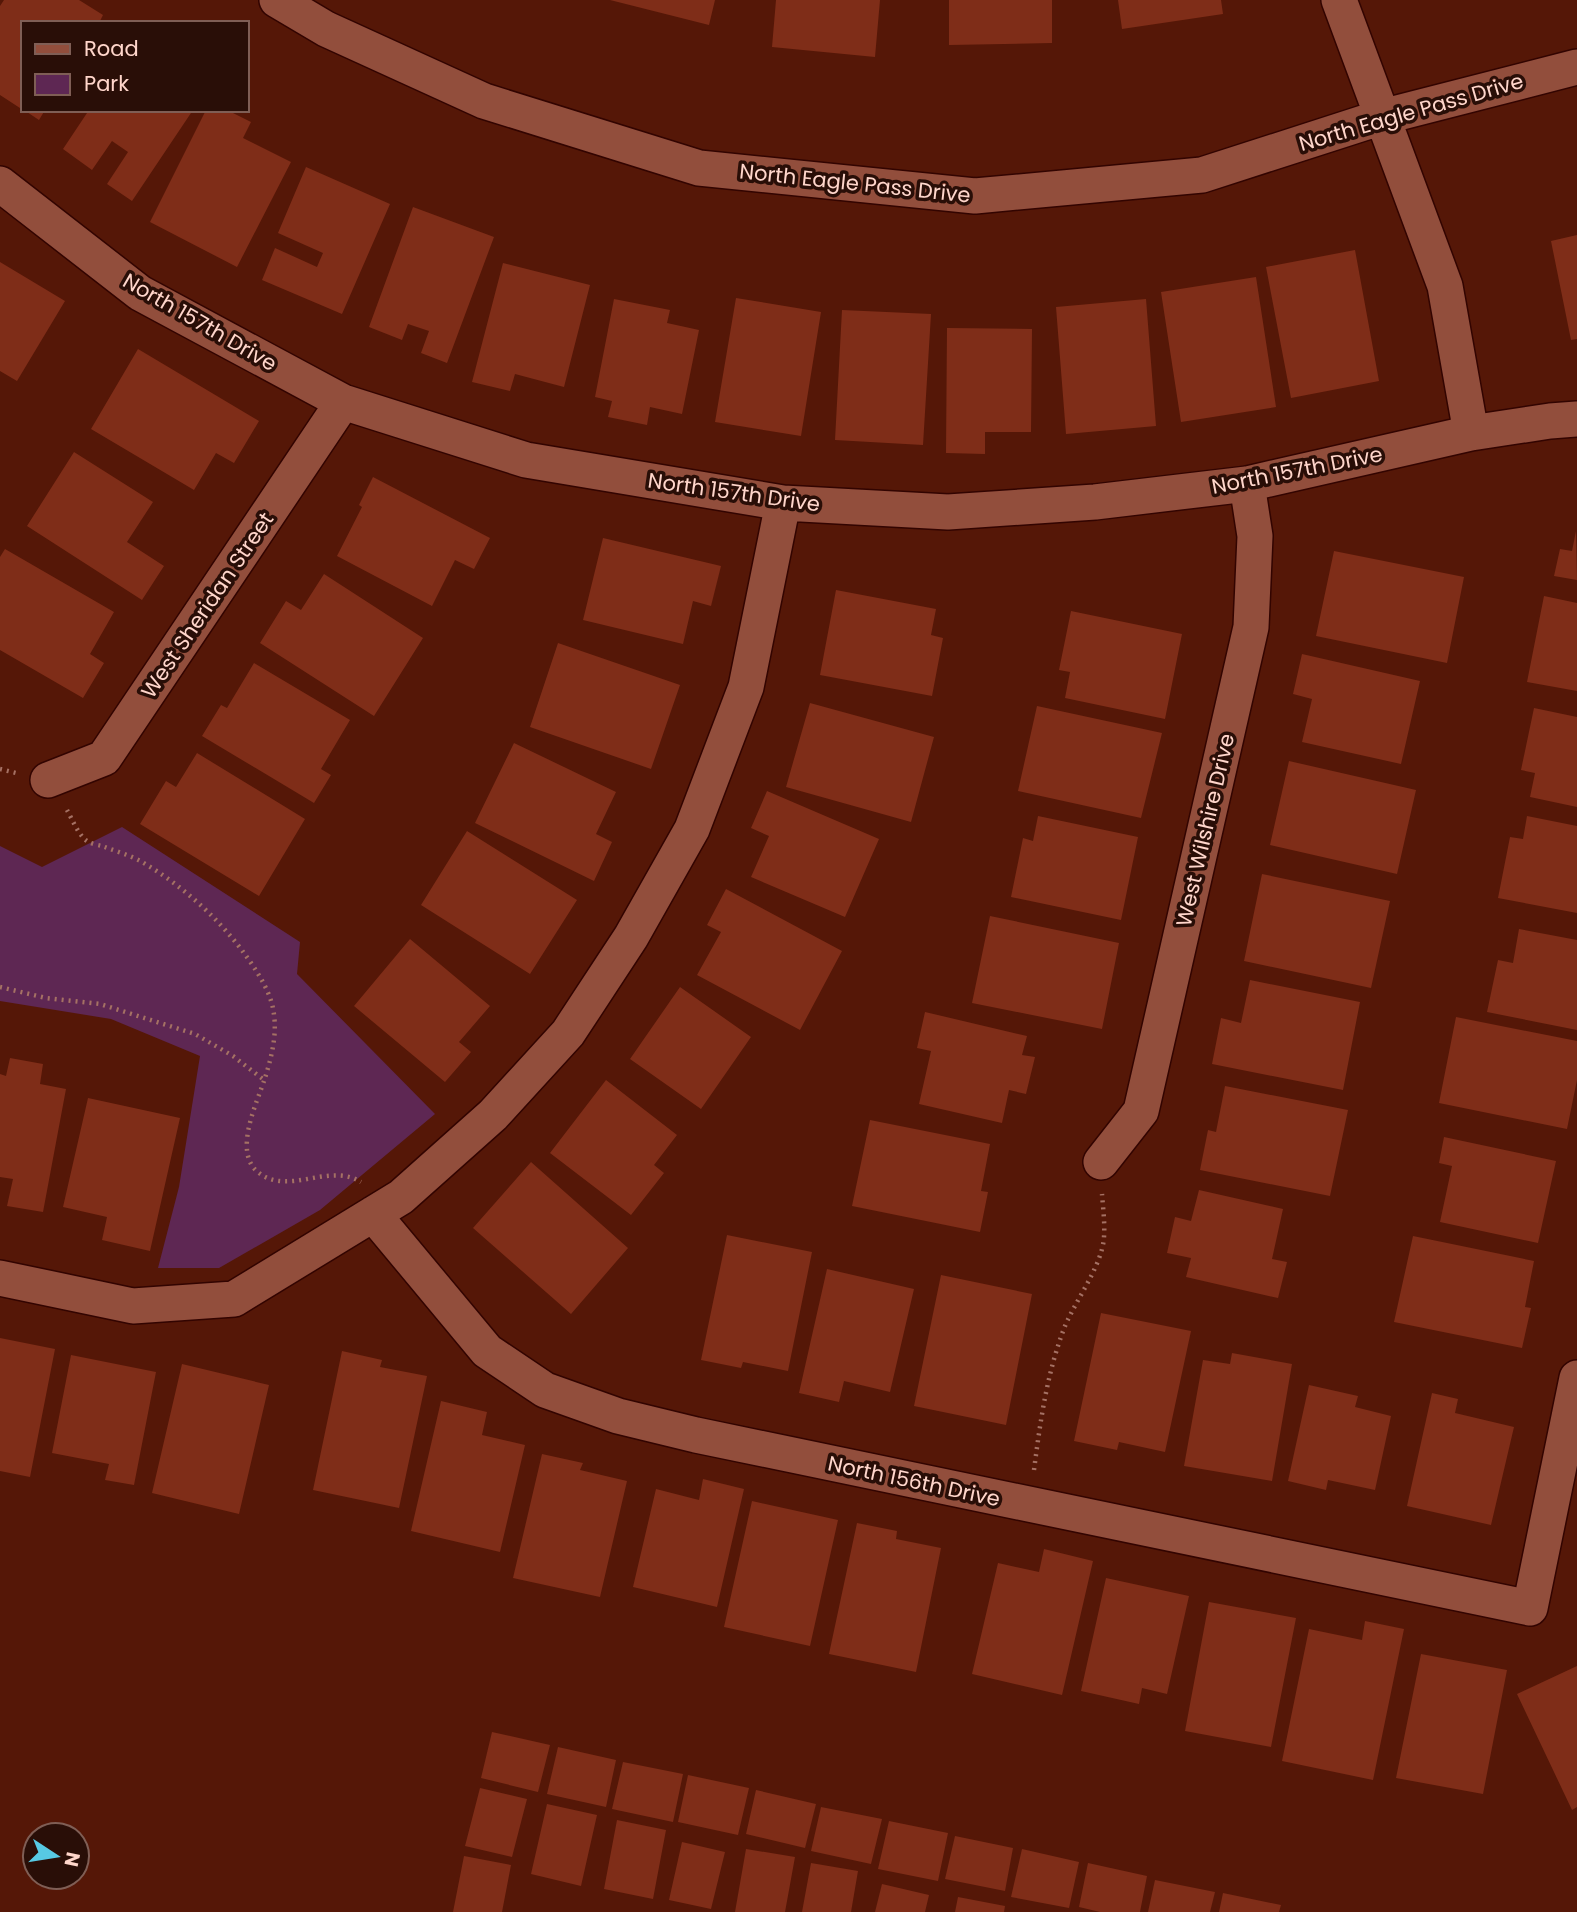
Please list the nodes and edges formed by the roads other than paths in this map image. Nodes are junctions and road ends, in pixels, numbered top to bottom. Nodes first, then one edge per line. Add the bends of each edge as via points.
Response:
1 (277, 0) edge
2 (1339, 0) edge
3 (1577, 67) edge
4 (1382, 117) junction
5 (0, 184) edge
6 (343, 402) junction
7 (1577, 419) edge
8 (1471, 433) junction
9 (1247, 484) junction
10 (783, 503) junction
11 (48, 780) road end
12 (1101, 1162) road end
13 (386, 1206) junction
14 (0, 1278) edge
15 (1577, 1378) edge

1 - 4 street, North Eagle Pass Drive via 326,29 484,101 699,168 975,196 1202,175
2 - 4 street
3 - 4 street, North Eagle Pass Drive
4 - 8 street via 1445,286
5 - 6 street, North 157th Drive via 140,293
6 - 10 street, North 157th Drive via 526,460
6 - 11 street, West Sheridan Street via 104,758
7 - 8 street, North 157th Drive
8 - 9 street, North 157th Drive
9 - 10 street, North 157th Drive via 1095,502 948,512
9 - 12 street, West Wilshire Drive via 1255,536 1251,627 1141,1111
10 - 13 street via 746,687 692,829 631,937 568,1033 493,1115
13 - 14 street via 234,1299 133,1306
13 - 15 street, North 156th Drive via 486,1351 545,1390 618,1416 696,1436 1530,1608

